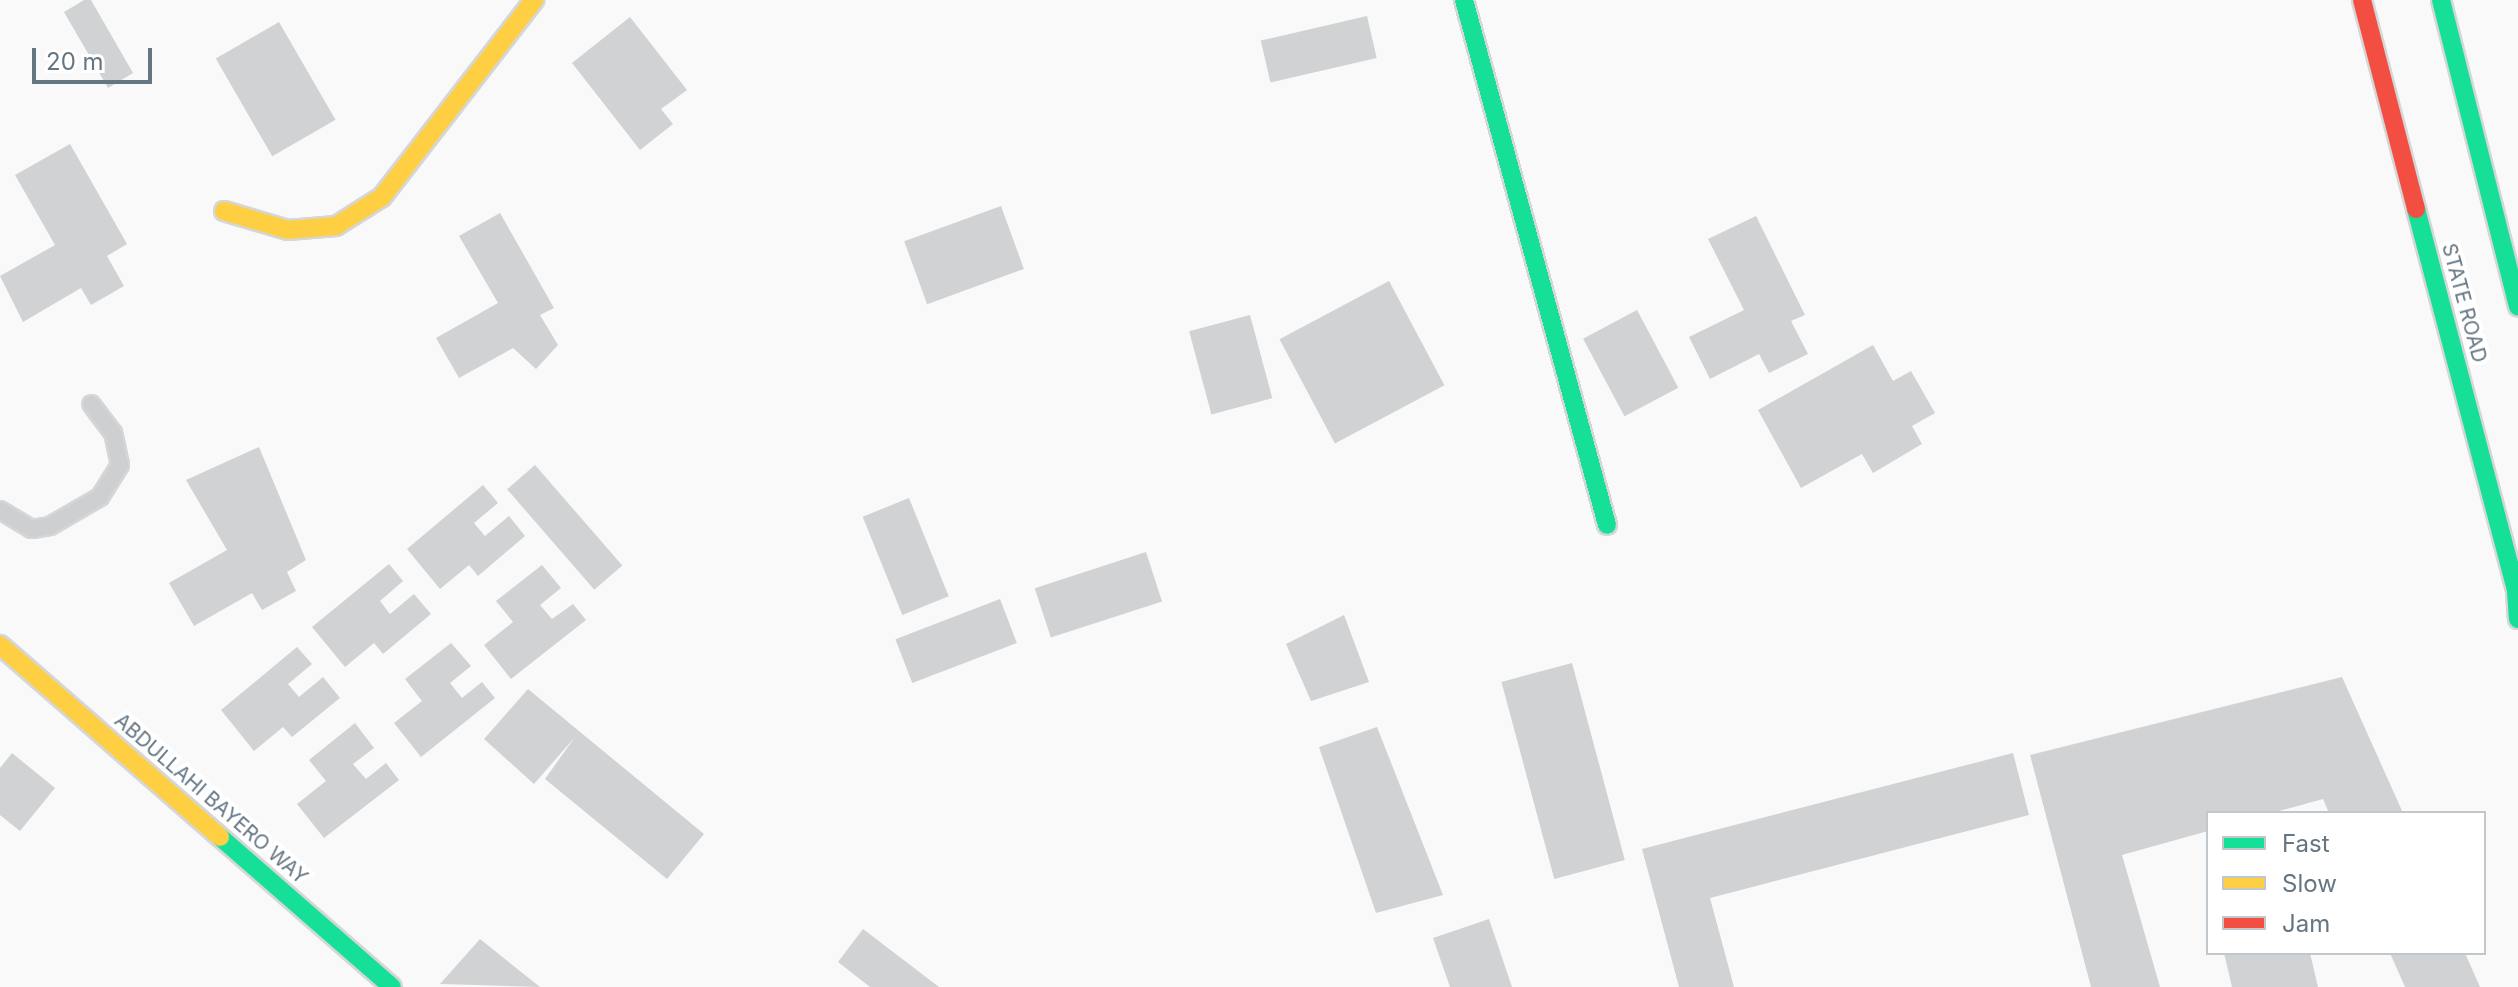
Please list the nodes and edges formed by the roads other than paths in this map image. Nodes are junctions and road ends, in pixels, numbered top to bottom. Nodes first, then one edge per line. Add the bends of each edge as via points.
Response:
1 (534, 0) edge
2 (1464, 0) edge
3 (2362, 0) edge
4 (2441, 0) edge
5 (224, 211) dead end
6 (2518, 306) edge
7 (91, 404) dead end
8 (0, 510) edge
9 (1607, 525) dead end
10 (2517, 594) edge
11 (2518, 619) edge
12 (0, 645) edge
13 (392, 987) edge

1 - 5 street via 382,197 336,226 288,230
2 - 9 street
3 - 10 street, STATE ROAD
4 - 6 street
7 - 8 lane via 113,433 120,465 100,497 41,528 32,529
10 - 11 street, STATE ROAD
12 - 13 street, ABDULLAHI BAYERO WAY

